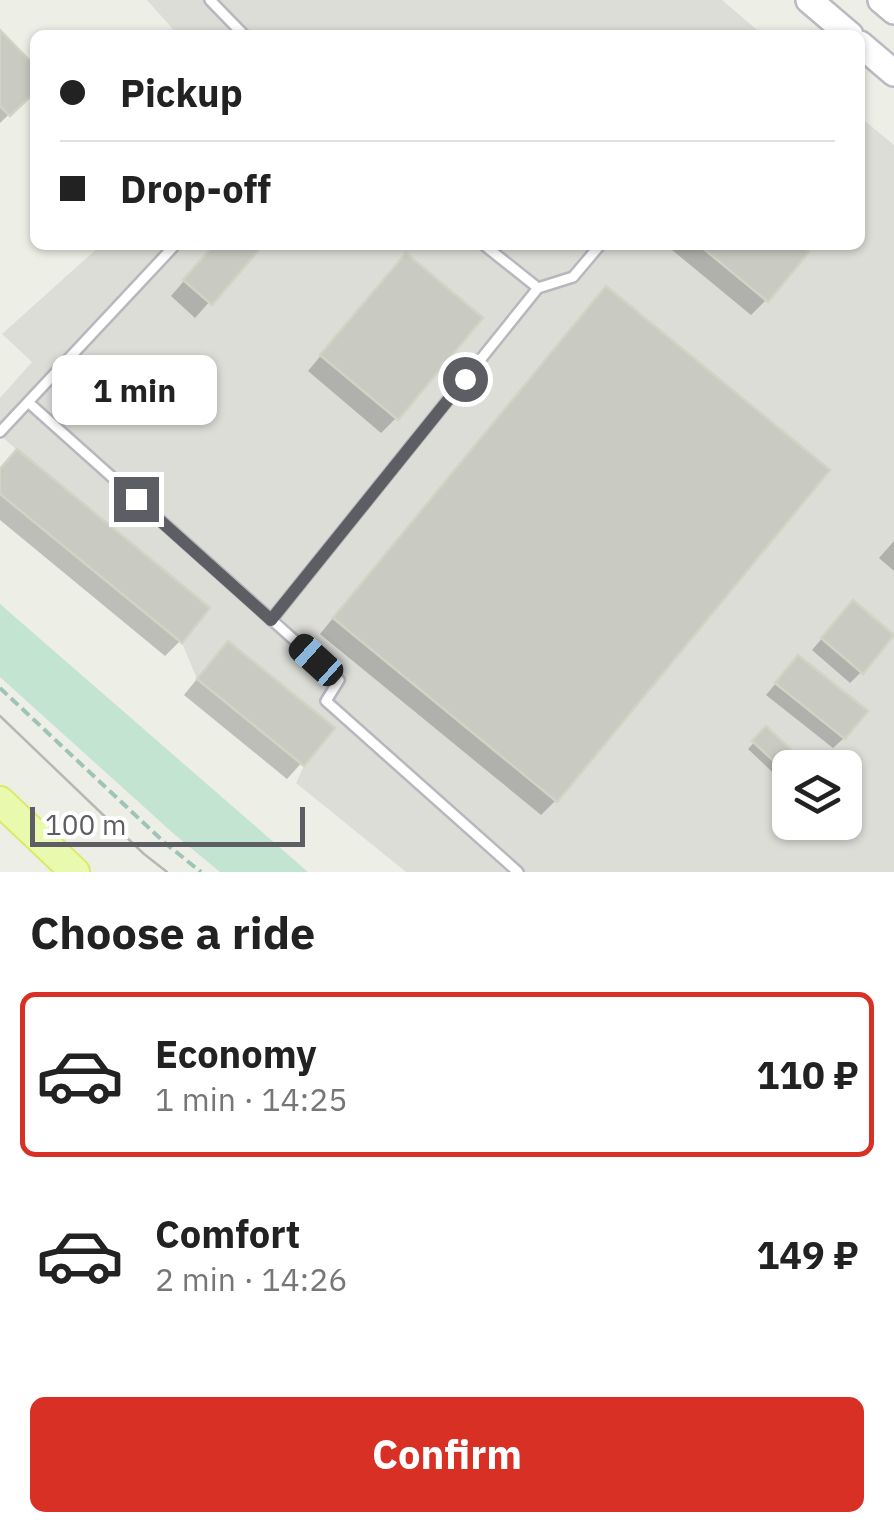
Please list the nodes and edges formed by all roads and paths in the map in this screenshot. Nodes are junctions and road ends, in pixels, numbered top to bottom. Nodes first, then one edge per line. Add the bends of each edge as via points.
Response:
1 (210, 0) edge
2 (809, 0) edge
3 (881, 0) edge
4 (894, 11) edge
5 (239, 30) edge
6 (844, 30) edge
7 (865, 48) edge
8 (894, 73) edge
9 (170, 250) edge
10 (490, 250) edge
11 (596, 250) edge
12 (538, 288) junction
13 (28, 402) junction
14 (0, 432) edge
15 (271, 620) junction
16 (0, 688) edge
17 (0, 800) edge
18 (75, 872) edge
19 (201, 872) edge
20 (518, 872) edge

1 - 5 lane
2 - 6 main road
3 - 4 main road
7 - 8 main road
9 - 13 lane
10 - 12 lane
11 - 12 lane via 573,277
12 - 15 lane
13 - 14 lane
13 - 15 lane
15 - 20 lane via 339,680 326,701
16 - 19 path
17 - 18 main road

